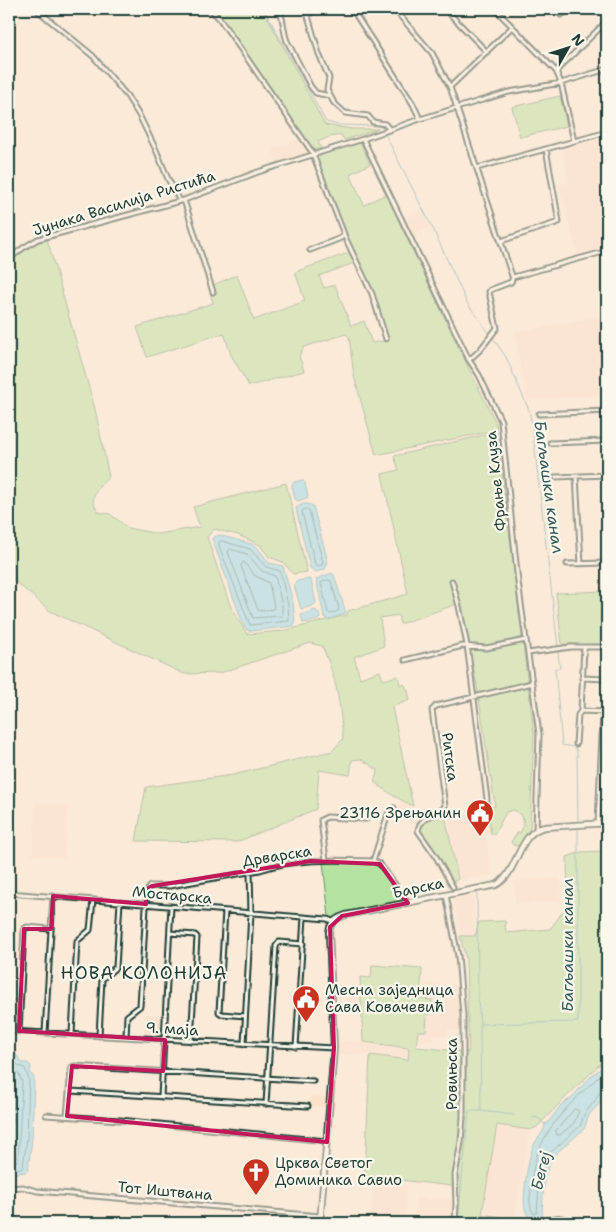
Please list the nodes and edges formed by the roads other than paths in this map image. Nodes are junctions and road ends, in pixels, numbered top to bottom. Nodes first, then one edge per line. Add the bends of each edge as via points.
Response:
1 (36, 9) edge
2 (210, 9) edge
3 (279, 9) edge
4 (315, 9) edge
5 (352, 9) edge
6 (394, 9) edge
7 (445, 9) edge
8 (554, 9) edge
9 (570, 9) edge
10 (498, 10) edge
11 (607, 21) edge
12 (512, 27) junction
13 (487, 52) junction
14 (607, 69) edge
15 (556, 71) junction
16 (561, 83) junction
17 (450, 87) junction
18 (327, 90) junction
19 (325, 94) junction
20 (330, 96) junction
21 (457, 107) junction
22 (420, 119) junction
23 (390, 130) junction
24 (607, 132) edge
25 (363, 139) junction
26 (574, 141) junction
27 (546, 149) junction
28 (313, 154) junction
29 (477, 168) junction
30 (182, 200) junction
31 (344, 234) junction
32 (500, 241) junction
33 (310, 250) dead end
34 (607, 251) edge
35 (9, 259) edge
36 (514, 277) junction
37 (213, 292) dead end
38 (386, 339) dead end
39 (469, 360) junction
40 (607, 411) edge
41 (539, 414) dead end
42 (607, 441) edge
43 (550, 443) dead end
44 (607, 475) edge
45 (576, 476) junction
46 (555, 477) dead end
47 (607, 562) edge
48 (567, 564) dead end
49 (580, 564) junction
50 (452, 580) dead end
51 (526, 640) junction
52 (466, 645) junction
53 (584, 646) junction
54 (607, 647) edge
55 (528, 653) junction
56 (405, 660) dead end
57 (582, 678) junction
58 (607, 679) edge
59 (532, 682) junction
60 (474, 696) junction
61 (581, 711) junction
62 (605, 712) edge
63 (576, 744) dead end
64 (394, 808) dead end
65 (485, 810) dead end
66 (366, 819) dead end
67 (607, 823) edge
68 (598, 824) junction
69 (536, 830) junction
70 (326, 860) junction
71 (372, 861) junction
72 (250, 872) junction
73 (453, 887) dead end
74 (9, 893) edge
75 (446, 895) junction
76 (52, 896) junction
77 (93, 900) junction
78 (120, 902) junction
79 (408, 903) junction
80 (146, 904) junction
81 (171, 906) junction
82 (225, 911) junction
83 (250, 913) junction
84 (304, 917) junction
85 (333, 921) junction
86 (51, 928) junction
87 (170, 933) junction
88 (303, 944) junction
89 (245, 1016) junction
90 (9, 1031) edge
91 (19, 1032) junction
92 (45, 1033) junction
93 (72, 1034) junction
94 (99, 1036) junction
95 (126, 1037) junction
96 (165, 1040) junction
97 (191, 1041) junction
98 (244, 1044) junction
99 (270, 1046) junction
100 (296, 1047) junction
101 (334, 1048) junction
102 (163, 1071) junction
103 (268, 1078) junction
104 (313, 1081) dead end
105 (70, 1091) junction
106 (161, 1097) junction
107 (266, 1104) junction
108 (308, 1106) dead end
109 (46, 1115) dead end
110 (67, 1116) junction
111 (327, 1142) junction
112 (9, 1188) edge
113 (320, 1216) junction
114 (320, 1223) edge
115 (455, 1223) edge
116 (536, 1223) edge
117 (584, 1223) edge

1 - 30 street via 93,56 126,96
2 - 28 street
3 - 19 street via 284,34 311,87 316,93
4 - 18 street via 308,16 329,78
5 - 22 street via 414,104
6 - 17 street via 432,53
7 - 13 street
8 - 9 street via 562,15
10 - 12 street
11 - 15 street
12 - 13 street
12 - 15 street
13 - 17 street
14 - 16 street
15 - 16 street
16 - 21 street via 509,92
16 - 26 street
17 - 21 street
18 - 19 street
18 - 20 street
19 - 20 street
20 - 23 street via 342,112 368,116 371,121 383,123
21 - 22 street
21 - 29 street
22 - 23 street
23 - 25 street
24 - 26 street
25 - 28 street, Јунака Василија Ристића
25 - 39 street, Фрање Клуза
26 - 27 street
27 - 29 street
27 - 32 street via 559,221
28 - 30 street, Јунака Василија Ристића
28 - 31 street
29 - 32 street
30 - 35 street, Јунака Василија Ристића via 38,239
30 - 37 street
31 - 33 street
31 - 38 street via 372,294
32 - 36 street
34 - 36 street
36 - 39 street via 511,282 489,292 497,328
39 - 51 street, Фрање Клуза via 500,421
40 - 41 street
42 - 43 street
44 - 45 street
45 - 46 street
45 - 49 street
47 - 49 street
48 - 49 street
50 - 52 street
51 - 52 street via 486,648
51 - 55 street, Фрање Клуза
52 - 56 street
52 - 60 street
53 - 54 street
53 - 55 street
53 - 57 street
55 - 59 street, Фрање Клуза
57 - 58 street
57 - 61 street
59 - 60 street, Ритска
59 - 69 street, Фрање Клуза via 539,734
60 - 65 street via 487,798
60 - 73 street, Ритска via 436,706 432,710 444,806 428,816 418,829
61 - 62 street
61 - 63 street
62 - 68 street
64 - 71 street via 388,814
66 - 70 street via 321,820
67 - 68 street
68 - 69 street
69 - 75 street, Барска via 496,885
70 - 71 street, Дрварска
70 - 72 street, Дрварска
71 - 79 street via 380,864
72 - 80 street, Дрварска via 170,886 150,886
72 - 83 street
74 - 76 street, Мостарска
75 - 79 street, Барска
75 - 115 street, Ровињска via 463,1001 463,1117 455,1175
76 - 77 street, Мостарска
76 - 86 street
77 - 78 street, Мостарска
77 - 93 street via 90,930 77,941
78 - 80 street, Мостарска
78 - 94 street via 116,967 102,979
79 - 85 street, Барска via 346,915
80 - 81 street, Мостарска
80 - 95 street via 140,1006 127,1016
81 - 82 street, Мостарска
81 - 87 street
82 - 83 street, Мостарска
82 - 89 street via 219,1012
83 - 84 street, Мостарска
83 - 89 street
84 - 85 street, Мостарска
84 - 88 street
85 - 101 street via 330,934
86 - 91 street via 24,928
86 - 92 street
87 - 96 street
87 - 97 street via 198,937
88 - 99 street via 279,942 276,946
88 - 100 street
89 - 98 street
90 - 91 street, 9. маја
91 - 92 street, 9. маја
92 - 93 street, 9. маја
93 - 94 street, 9. маја
94 - 95 street, 9. маја
95 - 96 street, 9. маја
96 - 97 street, 9. маја
96 - 102 street
97 - 98 street, 9. маја
98 - 99 street, 9. маја
99 - 100 street, 9. маја
99 - 103 street
100 - 101 street, 9. маја
101 - 111 street
102 - 103 street
102 - 105 street via 74,1066 71,1068
102 - 106 street
103 - 104 street
103 - 107 street
105 - 106 street
105 - 110 street
106 - 107 street
107 - 108 street
109 - 110 street
110 - 111 street
111 - 113 street
112 - 113 street, Тот Иштвана
113 - 114 street
116 - 117 street via 562,1218

